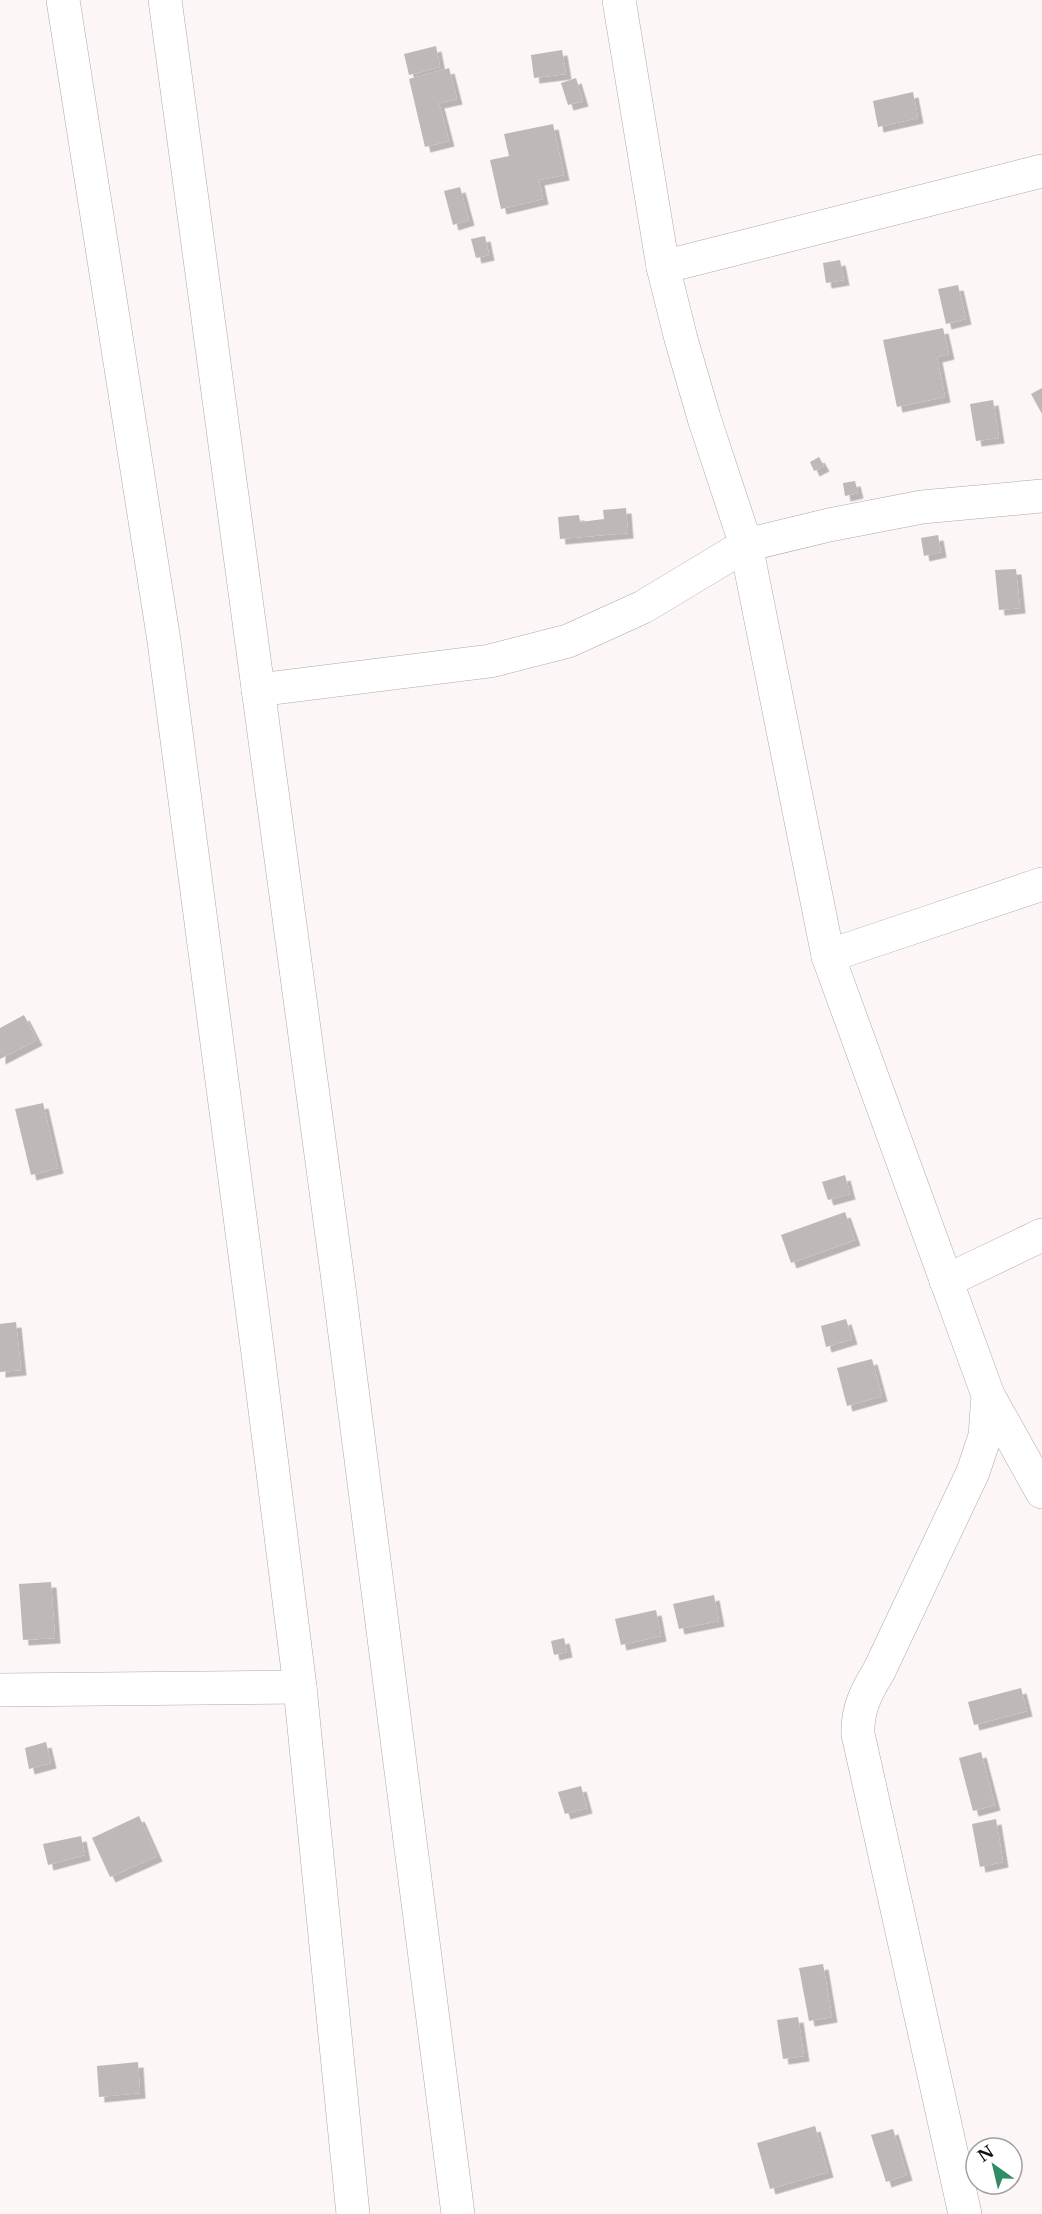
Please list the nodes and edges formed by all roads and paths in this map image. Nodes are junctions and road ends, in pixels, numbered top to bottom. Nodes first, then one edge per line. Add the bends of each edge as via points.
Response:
1 (63, 0) edge
2 (165, 0) edge
3 (619, 0) edge
4 (1042, 171) edge
5 (663, 267) junction
6 (1042, 496) edge
7 (746, 545) junction
8 (258, 690) junction
9 (1042, 884) edge
10 (828, 956) junction
11 (1042, 1235) edge
12 (946, 1281) junction
13 (988, 1395) junction
14 (1042, 1492) edge
15 (300, 1687) junction
16 (0, 1690) edge
17 (353, 2214) edge
18 (458, 2214) edge
19 (965, 2214) edge

1 - 15 street via 164,641
2 - 8 street
3 - 5 street
4 - 5 street
5 - 7 street via 704,418
6 - 7 street via 922,507
7 - 8 street via 643,607 568,641 490,661
7 - 10 street
8 - 18 street
9 - 10 street
10 - 12 street
11 - 12 street
12 - 13 street
13 - 14 street
13 - 19 street via 985,1436 973,1472 862,1701 857,1719
15 - 16 street
15 - 17 street

